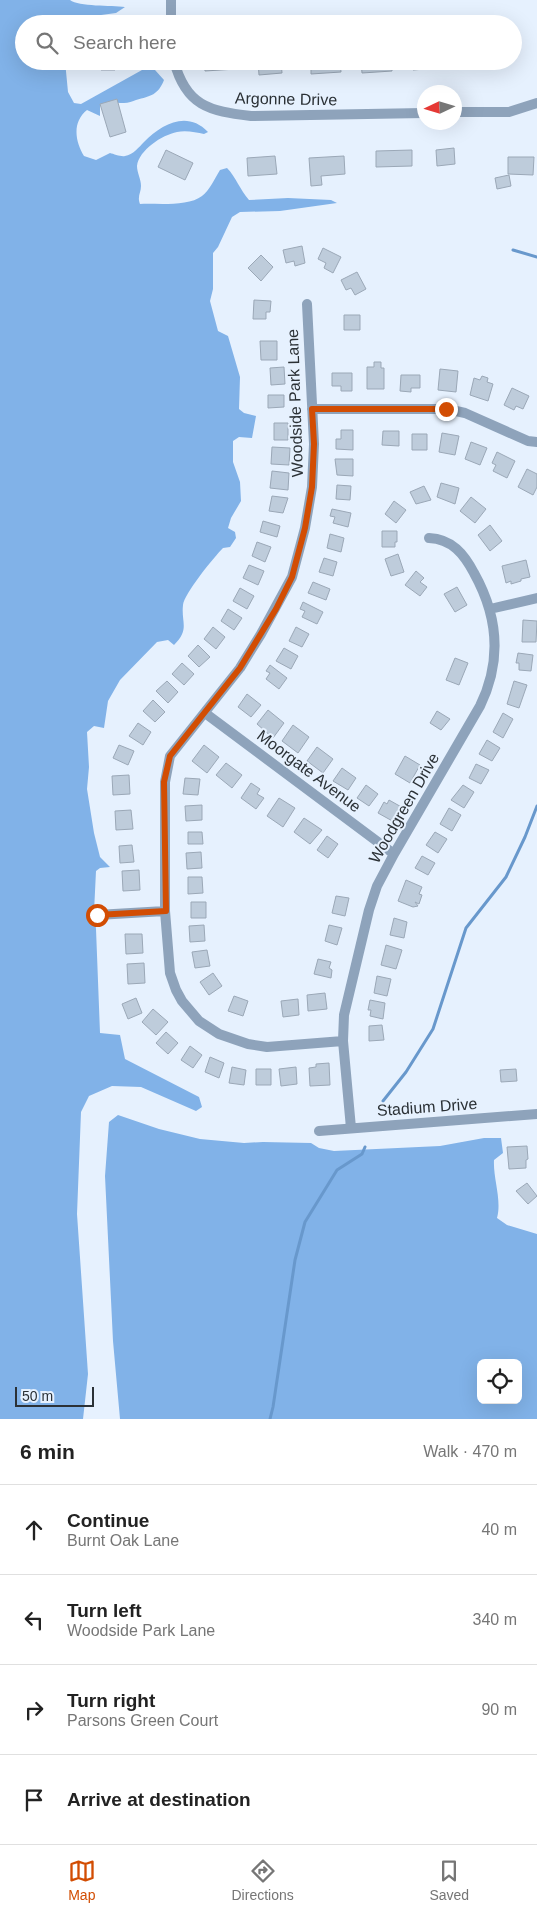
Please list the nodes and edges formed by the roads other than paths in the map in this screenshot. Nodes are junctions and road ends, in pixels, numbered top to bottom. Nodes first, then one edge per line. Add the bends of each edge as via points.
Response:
1 (171, 0) edge
2 (171, 15) edge
3 (177, 70) edge
4 (537, 103) edge
5 (462, 112) edge
6 (417, 113) edge
7 (307, 304) dead end
8 (312, 409) junction
9 (537, 442) edge
10 (429, 538) dead end
11 (537, 598) edge
12 (490, 609) junction
13 (205, 713) junction
14 (394, 854) junction
15 (166, 911) junction
16 (97, 915) dead end
17 (343, 1041) junction
18 (537, 1114) edge
19 (351, 1128) junction
20 (319, 1131) dead end

1 - 2 street
3 - 6 street, Argonne Drive via 193,98 228,113 251,116
4 - 5 street via 509,112
7 - 8 street, Woodside Park Lane
8 - 9 street via 446,409 465,413
8 - 13 street, Woodside Park Lane via 312,487 292,577 240,668
10 - 12 street, Woodgreen Drive via 440,538 450,543 468,562 484,589
11 - 12 street
12 - 14 street, Woodgreen Drive via 495,633 494,657 486,694
13 - 14 street, Moorgate Avenue
13 - 15 street, Woodside Park Lane via 170,756 164,782
14 - 17 street, Woodgreen Drive via 369,910 344,1015
15 - 16 street
15 - 17 street, Woodside Park Lane via 170,973 182,1001 199,1021 218,1034 267,1047
17 - 19 street, Woodgreen Drive
18 - 19 street, Stadium Drive
19 - 20 street, Stadium Drive

